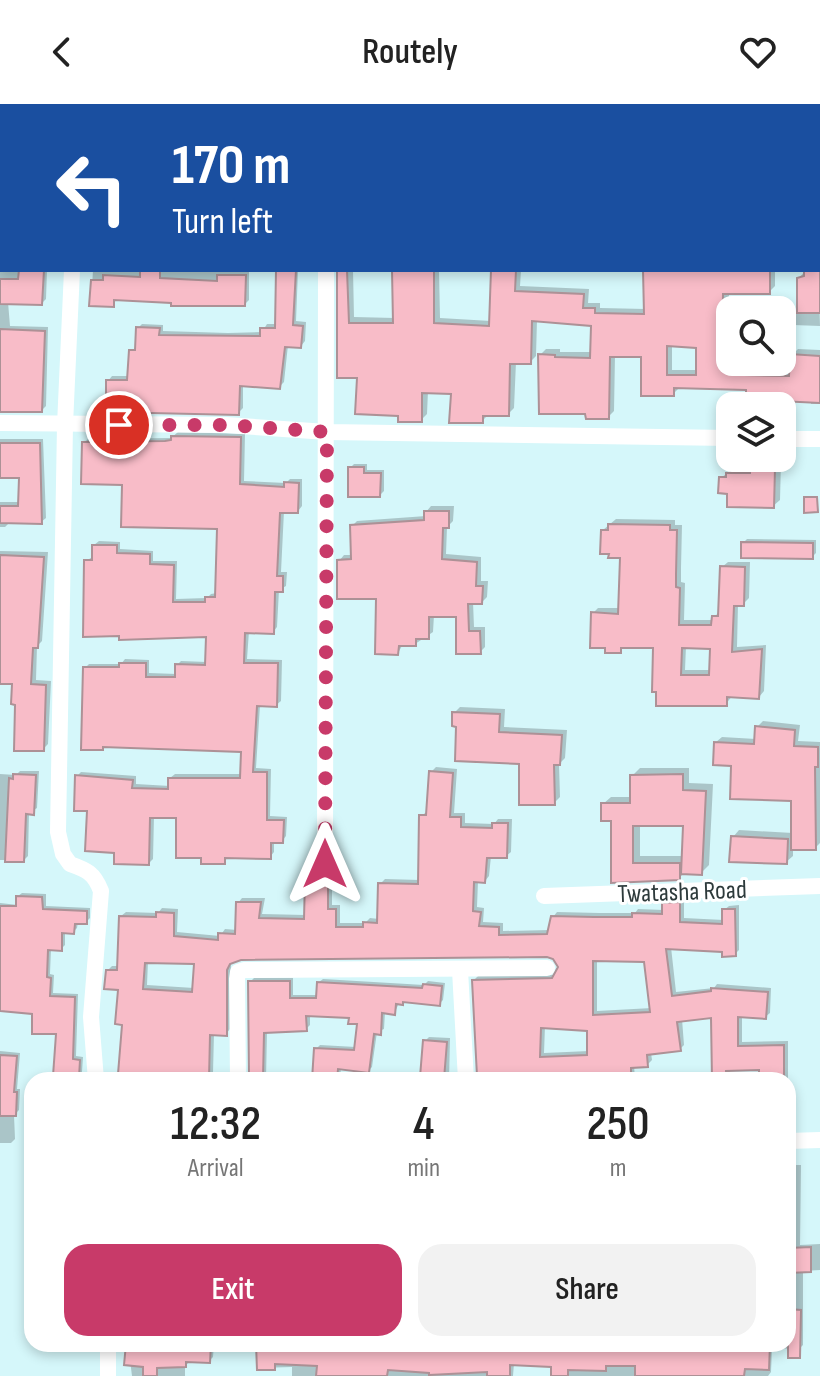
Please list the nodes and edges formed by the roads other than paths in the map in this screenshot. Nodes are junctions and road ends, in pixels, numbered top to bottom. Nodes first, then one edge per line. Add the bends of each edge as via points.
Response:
1 (72, 272) edge
2 (326, 272) edge
3 (0, 423) edge
4 (65, 425) junction
5 (327, 432) junction
6 (716, 438) edge
7 (796, 439) edge
8 (820, 439) edge
9 (325, 864) dead end
10 (820, 886) edge
11 (544, 896) dead end
12 (547, 968) dead end
13 (460, 970) junction
14 (95, 1072) edge
15 (238, 1072) edge
16 (466, 1072) edge
17 (820, 1140) edge
18 (796, 1141) edge
19 (108, 1352) edge
20 (108, 1376) edge

1 - 4 street
2 - 5 street
3 - 4 street
4 - 5 street via 226,425
4 - 14 street via 58,832 70,864 88,870 101,891 91,1017
5 - 6 street
5 - 9 street
7 - 8 street
10 - 11 street, Twatasha Road
12 - 13 street
13 - 15 street via 238,972
13 - 16 street
17 - 18 street
19 - 20 street

